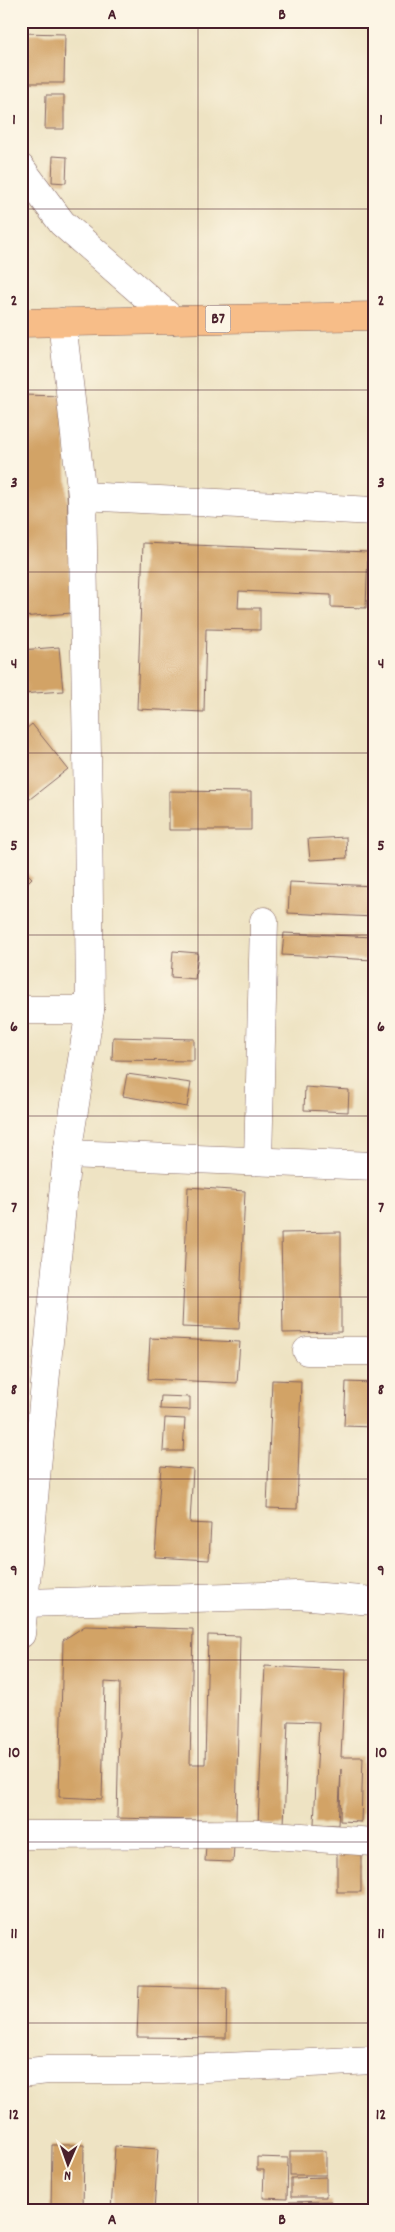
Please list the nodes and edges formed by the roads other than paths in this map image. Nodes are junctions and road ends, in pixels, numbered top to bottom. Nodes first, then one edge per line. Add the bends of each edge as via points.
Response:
1 (21, 168) edge
2 (374, 316) edge
3 (173, 320) junction
4 (62, 322) junction
5 (21, 323) edge
6 (82, 496) junction
7 (374, 512) edge
8 (264, 921) dead end
9 (21, 1010) edge
10 (90, 1010) junction
11 (67, 1154) junction
12 (258, 1161) junction
13 (374, 1166) edge
14 (306, 1351) dead end
15 (374, 1351) edge
16 (374, 1601) edge
17 (26, 1603) junction
18 (21, 1634) edge
19 (21, 1835) edge
20 (374, 1842) edge
21 (374, 2060) edge
22 (21, 2072) edge

1 - 3 street via 62,224
2 - 3 highway, B7
3 - 4 highway, B7
4 - 5 highway, B7
4 - 6 street
6 - 7 street
6 - 10 street
8 - 12 street
9 - 10 street
10 - 11 street
11 - 12 street
11 - 17 street
12 - 13 street
14 - 15 street
16 - 17 street via 297,1595
17 - 18 street
19 - 20 street via 259,1834
21 - 22 street via 163,2070

